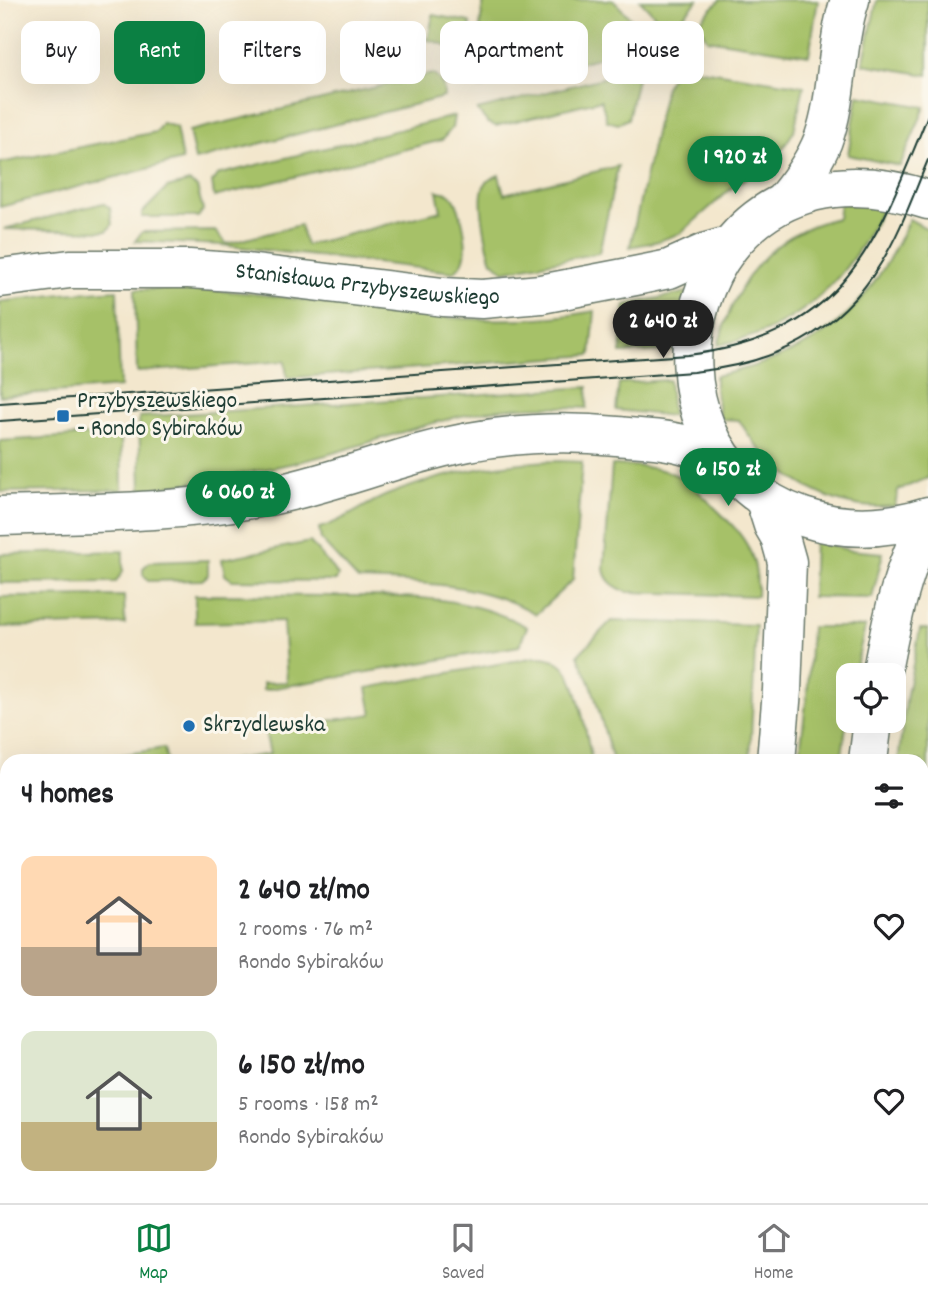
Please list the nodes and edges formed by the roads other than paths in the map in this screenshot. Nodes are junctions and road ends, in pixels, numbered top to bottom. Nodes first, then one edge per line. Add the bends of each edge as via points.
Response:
1 (850, 0) edge
2 (785, 200) junction
3 (928, 200) edge
4 (728, 246) junction
5 (0, 278) edge
6 (732, 470) junction
7 (765, 500) junction
8 (0, 516) edge
9 (928, 518) edge
10 (884, 663) edge
11 (872, 733) edge
12 (777, 754) edge
13 (869, 754) edge

1 - 2 main road via 823,139 809,169
2 - 3 main road via 857,186
2 - 4 main road via 753,220
4 - 5 main road, Stanisława Przybyszewskiego via 635,276 541,294 482,299 189,268 70,269
4 - 6 main road via 704,290 694,327 692,364 708,431
6 - 7 main road
6 - 8 main road via 698,449 679,444 545,432 444,447 292,491 229,502 141,512
7 - 9 main road via 817,522 845,526 889,526
7 - 12 main road via 787,562
9 - 10 main road via 904,579
11 - 13 main road

